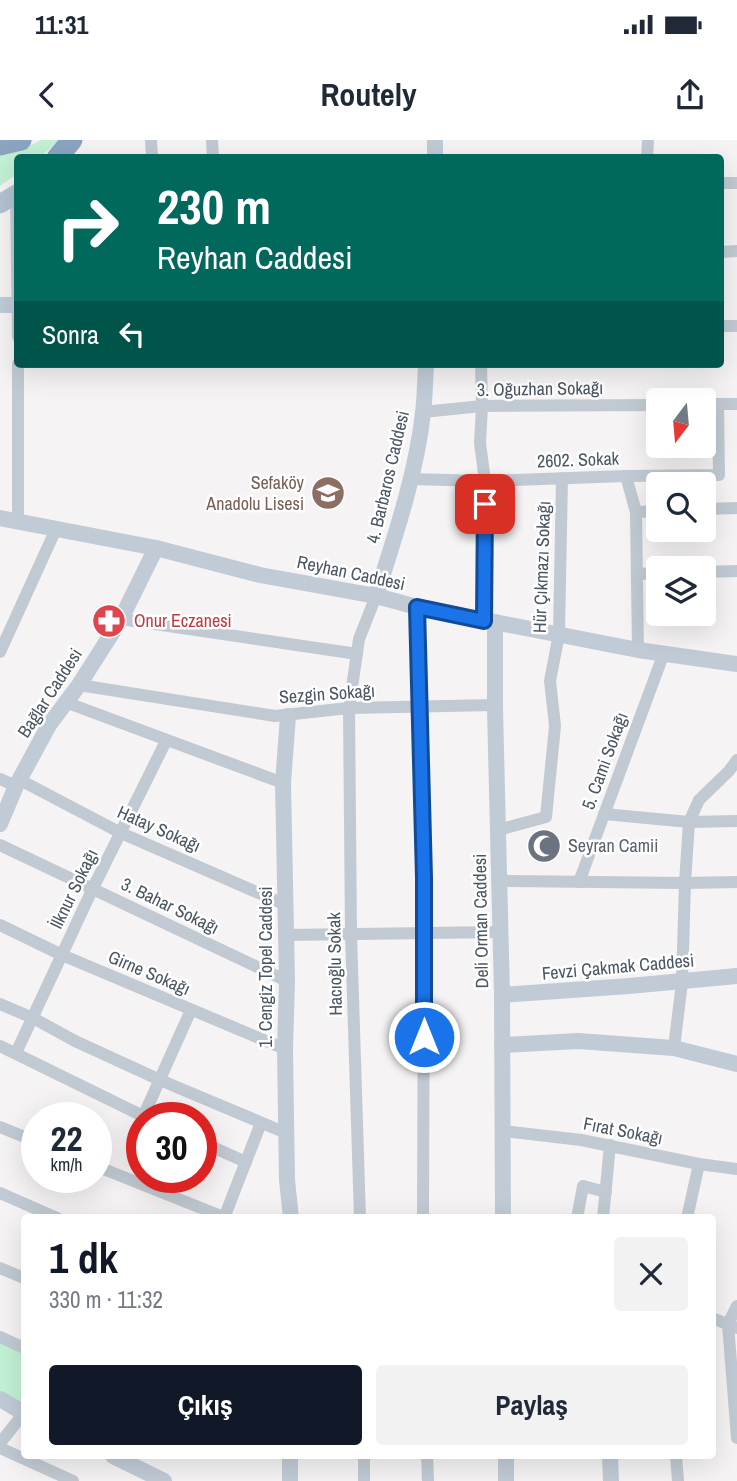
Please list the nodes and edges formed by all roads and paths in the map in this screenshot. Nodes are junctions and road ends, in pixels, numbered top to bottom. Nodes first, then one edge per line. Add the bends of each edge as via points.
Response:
1 (21, 140) edge
2 (72, 140) edge
3 (83, 140) edge
4 (0, 145) edge
5 (60, 154) edge
6 (70, 154) edge
7 (11, 197) edge
8 (14, 243) edge
9 (18, 368) edge
10 (426, 368) edge
11 (481, 368) edge
12 (718, 404) joint
13 (737, 404) edge
14 (646, 405) edge
15 (482, 406) junction
16 (423, 412) junction
17 (626, 476) junction
18 (562, 478) junction
19 (410, 479) junction
20 (485, 481) junction
21 (737, 508) edge
22 (716, 509) edge
23 (636, 512) junction
24 (646, 512) edge
25 (0, 518) edge
26 (18, 522) junction
27 (56, 529) junction
28 (156, 548) junction
29 (737, 571) edge
30 (716, 572) edge
31 (638, 574) junction
32 (646, 574) edge
33 (376, 596) junction
34 (417, 607) junction
35 (121, 619) junction
36 (489, 622) junction
37 (559, 634) junction
38 (638, 649) junction
39 (0, 652) edge
40 (664, 653) junction
41 (357, 654) junction
42 (737, 664) edge
43 (79, 685) junction
44 (65, 702) junction
45 (495, 705) junction
46 (421, 707) junction
47 (349, 708) junction
48 (288, 716) junction
49 (166, 741) junction
50 (737, 760) edge
51 (0, 779) edge
52 (18, 783) junction
53 (283, 783) junction
54 (604, 814) junction
55 (737, 821) edge
56 (689, 822) junction
57 (0, 824) edge
58 (498, 830) junction
59 (121, 833) junction
60 (0, 845) edge
61 (499, 881) junction
62 (579, 882) junction
63 (737, 882) edge
64 (685, 883) junction
65 (93, 888) junction
66 (286, 905) junction
67 (0, 925) edge
68 (500, 932) junction
69 (424, 933) junction
70 (351, 934) junction
71 (286, 936) junction
72 (62, 955) junction
73 (737, 976) edge
74 (288, 981) junction
75 (682, 982) junction
76 (502, 996) junction
77 (0, 1004) edge
78 (191, 1010) junction
79 (33, 1018) junction
80 (502, 1045) junction
81 (0, 1046) edge
82 (674, 1048) junction
83 (285, 1049) junction
84 (16, 1053) junction
85 (737, 1064) edge
86 (160, 1080) junction
87 (151, 1102) edge
88 (126, 1108) edge
89 (261, 1123) junction
90 (0, 1127) edge
91 (503, 1131) junction
92 (286, 1133) junction
93 (21, 1136) edge
94 (610, 1145) junction
95 (217, 1149) edge
96 (246, 1162) junction
97 (699, 1164) junction
98 (737, 1169) edge
99 (112, 1172) edge
100 (606, 1192) junction
101 (0, 1194) edge
102 (48, 1214) edge
103 (214, 1214) edge
104 (226, 1214) edge
105 (291, 1214) edge
106 (360, 1214) edge
107 (423, 1214) edge
108 (503, 1214) edge
109 (578, 1214) edge
110 (603, 1214) edge
111 (688, 1214) edge
112 (0, 1268) edge
113 (21, 1277) edge
114 (737, 1306) edge
115 (732, 1326) edge
116 (0, 1337) edge
117 (21, 1347) edge
118 (0, 1399) edge
119 (21, 1411) edge
120 (21, 1417) edge
121 (737, 1438) edge
122 (0, 1446) edge
123 (21, 1456) edge
124 (27, 1459) edge
125 (119, 1459) edge
126 (290, 1459) edge
127 (364, 1459) edge
128 (427, 1459) edge
129 (506, 1459) edge
130 (610, 1459) edge
131 (676, 1459) edge
132 (73, 1481) edge
133 (164, 1481) edge
134 (290, 1481) edge
135 (364, 1481) edge
136 (428, 1481) edge
137 (506, 1481) edge
138 (611, 1481) edge
139 (678, 1481) edge

1 - 4 highway
2 - 5 highway
3 - 6 main road
7 - 8 street
9 - 26 street
10 - 16 street, 4. Barbaros Caddesi
11 - 15 street
12 - 13 street
12 - 17 street, 2602. Sokak via 719,475
14 - 15 street, 3. Oğuzhan Sokağı
15 - 16 street, 3. Oğuzhan Sokağı
15 - 20 street
16 - 19 street, 4. Barbaros Caddesi
17 - 18 street, 2602. Sokak
17 - 23 street
18 - 20 street, 2602. Sokak
18 - 37 street, Hür Çıkmazı Sokağı
19 - 20 street, 2602. Sokak
19 - 33 street, 4. Barbaros Caddesi
20 - 36 street
21 - 22 street
23 - 24 street
23 - 31 street
25 - 26 street, Reyhan Caddesi
26 - 27 street, Reyhan Caddesi
27 - 28 street, Reyhan Caddesi
27 - 39 street
28 - 33 street, Reyhan Caddesi via 260,575
28 - 35 street, Bağlar Caddesi
29 - 30 street
31 - 32 street
31 - 38 street
33 - 34 street, Reyhan Caddesi
33 - 41 street, Hacıoğlu Sokak
34 - 36 street, Reyhan Caddesi
34 - 46 street
35 - 41 street
35 - 43 street, Bağlar Caddesi
36 - 37 street, Reyhan Caddesi
36 - 45 street, Deli Orman Caddesi
37 - 38 street, Reyhan Caddesi
37 - 58 street, Hür Çıkmazı Sokağı via 550,681 555,726 546,817
38 - 40 street, Reyhan Caddesi
40 - 42 street, Reyhan Caddesi
40 - 54 street, 5. Cami Sokağı
41 - 47 street, Hacıoğlu Sokak
43 - 44 street, Bağlar Caddesi
43 - 48 street, Sezgin Sokağı
44 - 49 street
44 - 52 street, Bağlar Caddesi
45 - 46 street, Sezgin Sokağı
45 - 58 street, Deli Orman Caddesi
46 - 47 street, Sezgin Sokağı
46 - 69 street
47 - 48 street, Sezgin Sokağı
47 - 70 street, Hacıoğlu Sokak
48 - 53 street, 1. Cengiz Topel Caddesi
49 - 53 street
49 - 59 street, İlknur Sokağı
50 - 56 street via 699,800
51 - 52 street, Hatay Sokağı
52 - 57 street, Bağlar Caddesi
52 - 59 street, Hatay Sokağı
53 - 66 street, 1. Cengiz Topel Caddesi
54 - 56 street
54 - 62 street, 5. Cami Sokağı
55 - 56 street
56 - 64 street
58 - 61 street, Deli Orman Caddesi
59 - 65 street, İlknur Sokağı
59 - 66 street, Hatay Sokağı
60 - 65 street, 3. Bahar Sokağı
61 - 62 street
61 - 68 street, Deli Orman Caddesi
62 - 64 street
63 - 64 street
64 - 75 street
65 - 72 street, İlknur Sokağı
65 - 74 street, 3. Bahar Sokağı
66 - 71 street, 1. Cengiz Topel Caddesi
67 - 72 street, Girne Sokağı
68 - 69 street
68 - 76 street, Deli Orman Caddesi
69 - 70 street
69 - 107 street
70 - 71 street
70 - 106 street, Hacıoğlu Sokak
71 - 74 street, 1. Cengiz Topel Caddesi
72 - 78 street, Girne Sokağı
72 - 79 street, İlknur Sokağı
73 - 75 street, Fevzi Çakmak Caddesi
74 - 83 street, 1. Cengiz Topel Caddesi
75 - 76 street, Fevzi Çakmak Caddesi
75 - 82 street
76 - 80 street, Deli Orman Caddesi
77 - 79 street
78 - 83 street, Girne Sokağı
78 - 86 street
79 - 84 street, İlknur Sokağı
79 - 86 street
80 - 82 street via 578,1041
80 - 91 street, Deli Orman Caddesi
81 - 84 street
82 - 85 street
83 - 92 street, 1. Cengiz Topel Caddesi
84 - 88 street
86 - 87 street
86 - 89 street
89 - 92 street
89 - 96 street
90 - 93 street
91 - 94 street, Fırat Sokağı
91 - 108 street, Deli Orman Caddesi
92 - 105 street, 1. Cengiz Topel Caddesi
94 - 97 street, Fırat Sokağı
94 - 100 street
95 - 96 street
96 - 104 street
97 - 98 street, Fırat Sokağı
97 - 111 street
99 - 103 street
100 - 109 street via 583,1186
100 - 110 street
101 - 102 street
112 - 113 street
114 - 115 street
115 - 121 street
116 - 117 street
118 - 119 street
120 - 122 street
122 - 123 street
124 - 132 street
125 - 133 street
126 - 134 street
127 - 135 street
128 - 136 street
129 - 137 street
130 - 138 street
131 - 139 street

